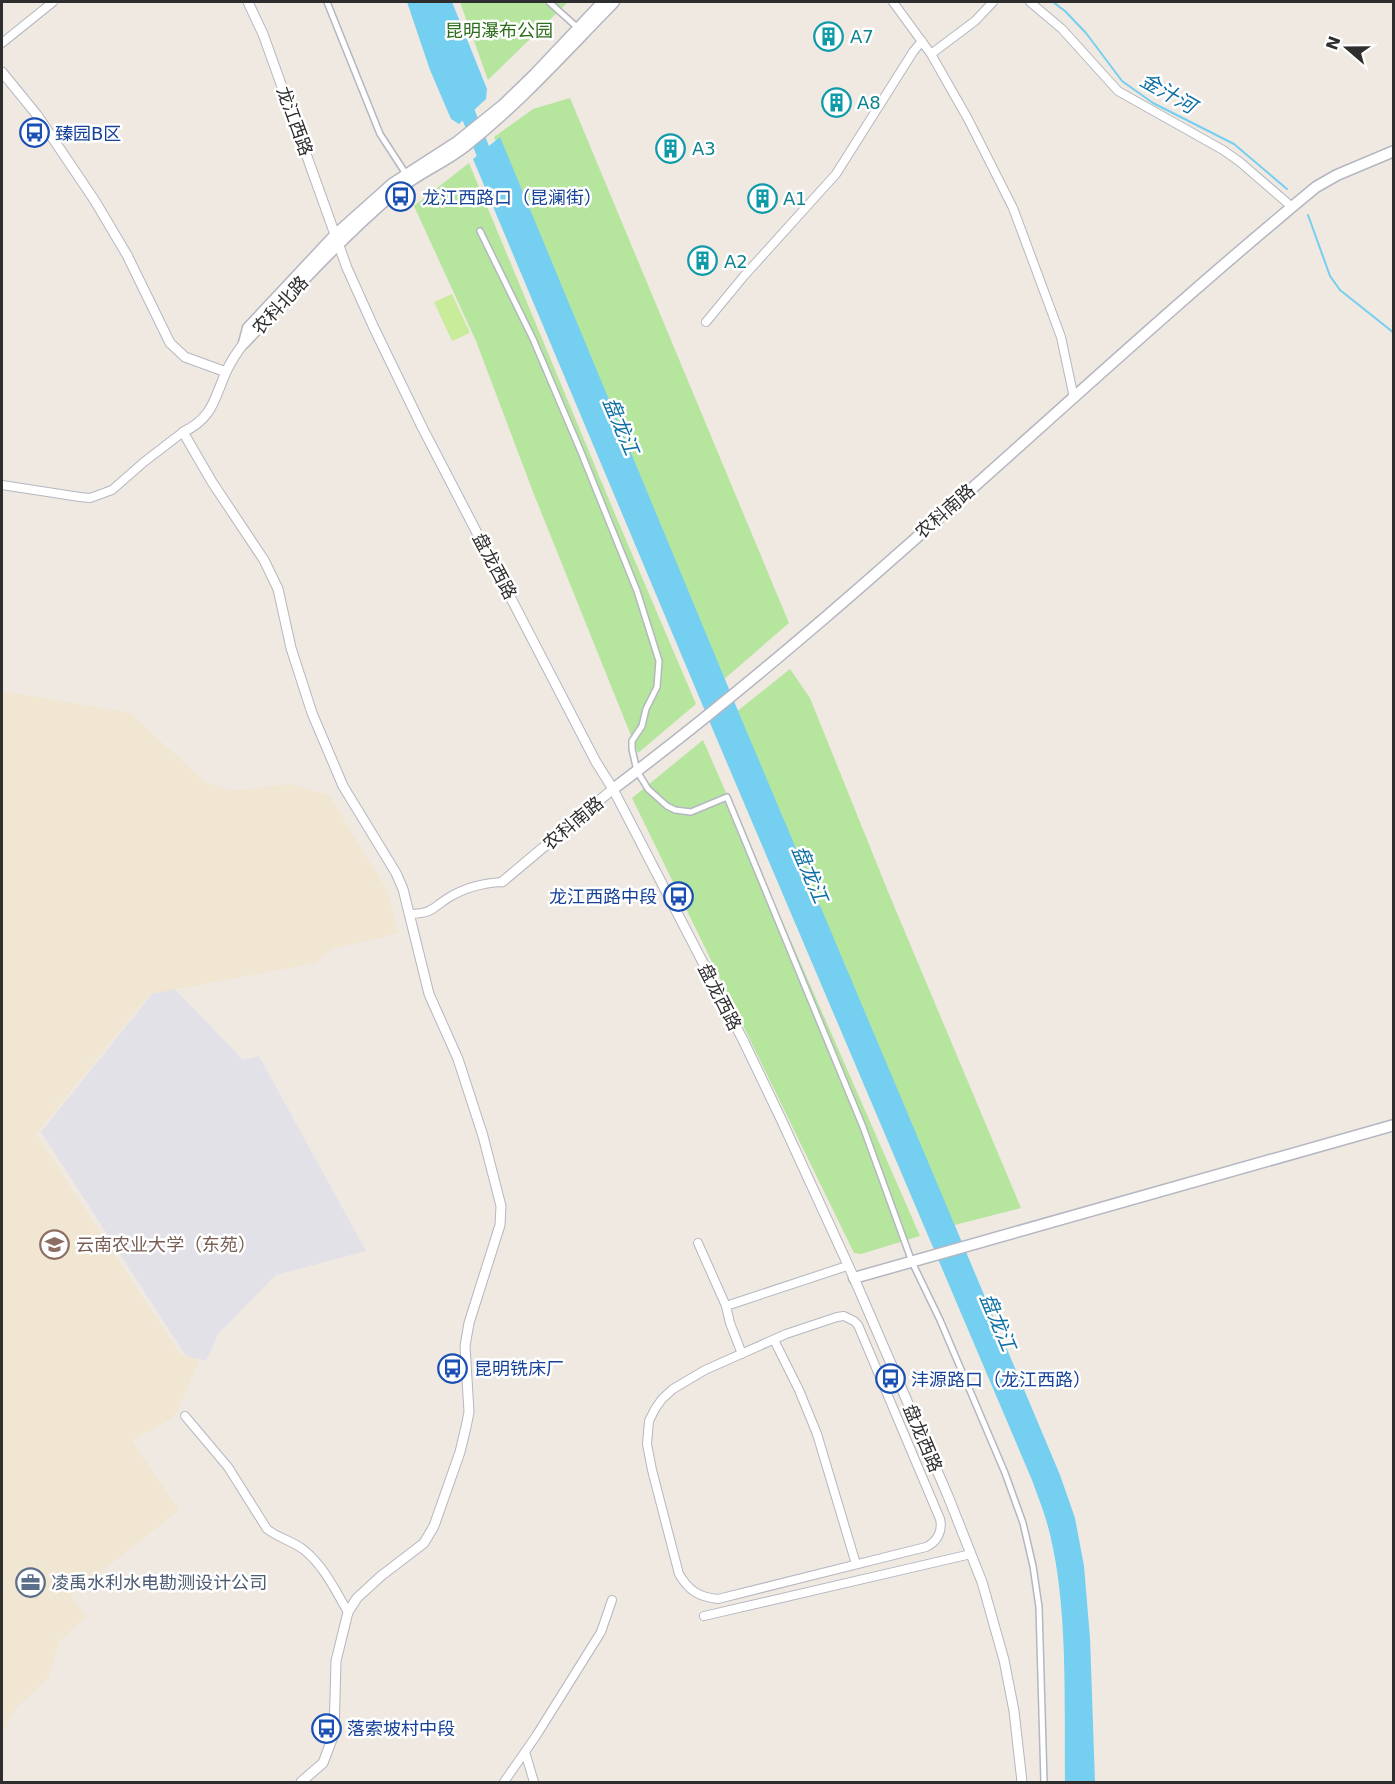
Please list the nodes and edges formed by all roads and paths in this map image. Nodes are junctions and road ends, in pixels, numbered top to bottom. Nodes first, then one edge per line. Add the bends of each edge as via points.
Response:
1 (53, 2) edge
2 (248, 2) edge
3 (327, 2) edge
4 (549, 2) edge
5 (603, 2) edge
6 (614, 2) edge
7 (893, 2) edge
8 (993, 2) edge
9 (1030, 2) edge
10 (578, 28) junction
11 (922, 41) junction
12 (2, 43) edge
13 (930, 54) junction
14 (2, 72) edge
15 (505, 108) junction
16 (459, 146) junction
17 (1394, 151) edge
18 (406, 174) junction
19 (1292, 207) junction
20 (480, 231) dead end
21 (338, 238) junction
22 (706, 322) dead end
23 (244, 343) joint
24 (226, 372) junction
25 (1074, 398) junction
26 (183, 432) junction
27 (2, 485) edge
28 (637, 771) junction
29 (613, 789) junction
30 (502, 882) joint
31 (410, 914) junction
32 (1394, 1125) edge
33 (698, 1243) dead end
34 (912, 1262) junction
35 (848, 1266) junction
36 (854, 1278) junction
37 (726, 1306) junction
38 (774, 1340) junction
39 (742, 1354) junction
40 (185, 1416) dead end
41 (971, 1554) junction
42 (856, 1564) junction
43 (612, 1600) dead end
44 (348, 1612) junction
45 (704, 1616) dead end
46 (525, 1752) junction
47 (301, 1782) edge
48 (504, 1782) edge
49 (534, 1782) edge
50 (1022, 1782) edge
51 (1044, 1782) edge

1 - 12 street
2 - 21 street, 龙江西路
3 - 18 street via 380,134
4 - 10 street
5 - 10 main road
6 - 15 main road via 540,80
7 - 11 street
8 - 13 street via 975,21
9 - 19 street via 1062,30 1118,91 1240,162
10 - 15 main road
11 - 13 street
11 - 22 street via 836,174
13 - 25 street via 1013,208 1061,337
14 - 24 street via 95,201 127,255 170,343 185,357
15 - 16 main road
16 - 18 main road, 农科北路
16 - 21 main road, 农科北路
17 - 19 main road, 农科南路 via 1337,175
18 - 21 main road, 农科北路
19 - 25 main road, 农科南路
20 - 28 street via 533,339 581,452 637,591 659,661 657,687 632,741
21 - 23 main road, 农科北路 via 248,328
21 - 29 street, 盘龙西路 via 347,268 406,395
23 - 24 street
24 - 26 street via 205,418
25 - 28 main road, 农科南路 via 749,682
26 - 27 street via 103,495 90,498
26 - 31 street via 264,560 278,589 291,648 312,712 343,786 396,873
28 - 29 main road, 农科南路
28 - 34 street via 648,789 675,810 691,812 727,797 863,1127
29 - 30 street, 农科南路
29 - 35 street, 盘龙西路 via 743,1040
30 - 31 street via 482,884 448,898 431,911
31 - 44 street via 429,994 458,1059 483,1136 501,1206 500,1225 465,1346 469,1412 466,1427 434,1526 424,1543 381,1576
32 - 34 main road
33 - 37 street
34 - 36 main road
34 - 51 street via 1005,1473 1023,1523 1039,1607
35 - 36 street, 盘龙西路
35 - 37 street
36 - 41 street, 盘龙西路
37 - 39 street
38 - 39 street
38 - 42 street via 817,1434
38 - 42 street via 837,1317 854,1321 940,1519 941,1530 930,1545
39 - 42 street via 673,1389 649,1421 647,1444 652,1470 685,1584 700,1596 718,1599
40 - 44 street via 228,1467 267,1529 302,1548 318,1563
41 - 45 street
41 - 50 street, 盘龙西路 via 1004,1660
43 - 46 street via 601,1632
44 - 47 street via 336,1661 334,1734 323,1763
46 - 48 street
46 - 49 street

